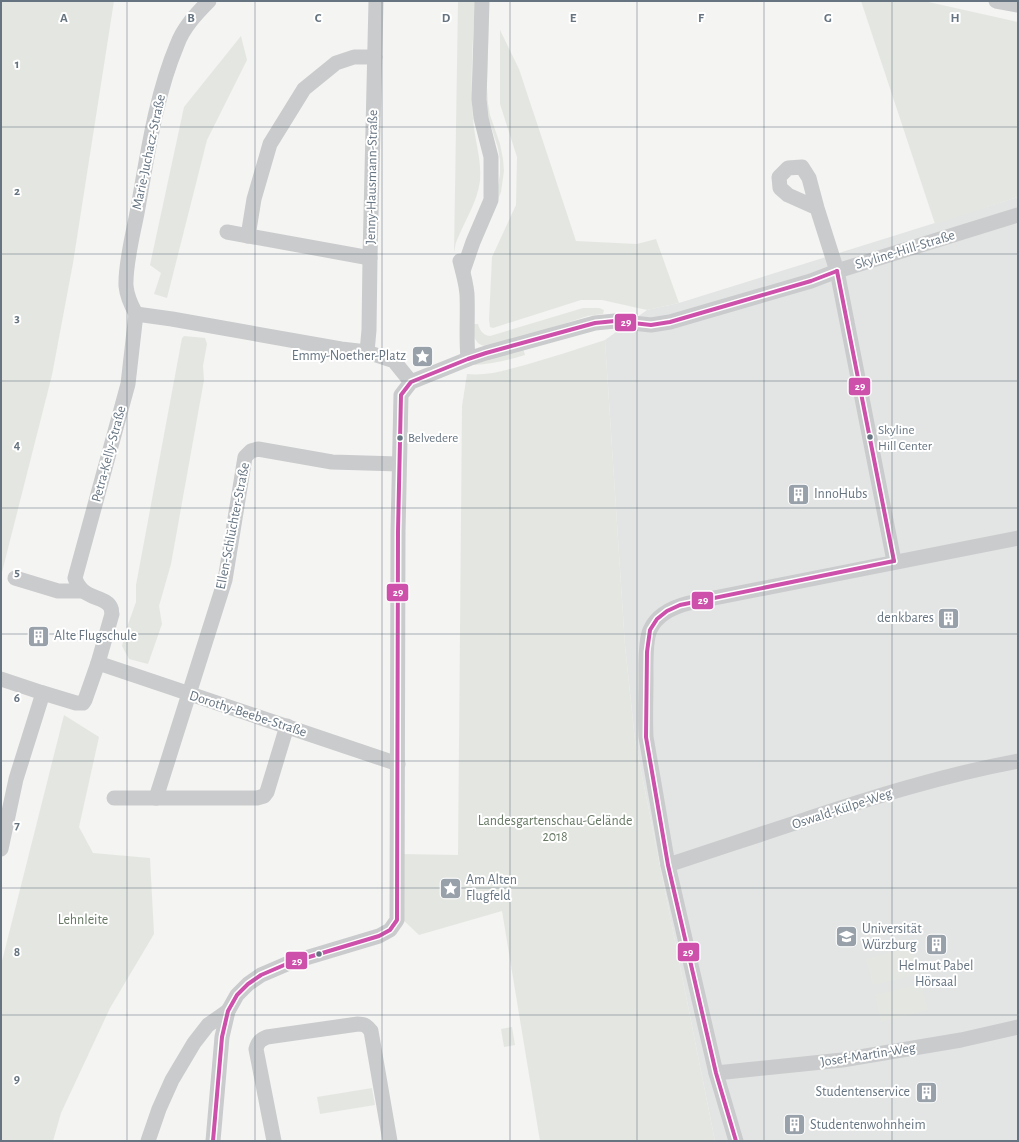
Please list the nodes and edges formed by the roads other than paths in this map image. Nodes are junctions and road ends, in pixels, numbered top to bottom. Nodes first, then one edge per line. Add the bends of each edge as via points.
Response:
1 (208, 1) edge
2 (376, 1) edge
3 (482, 1) edge
4 (996, 1) edge
5 (1018, 5) edge
6 (375, 57) junction
7 (817, 208) dead end
8 (1018, 215) edge
9 (227, 232) dead end
10 (248, 236) junction
11 (370, 258) junction
12 (838, 271) junction
13 (136, 314) junction
14 (367, 352) junction
15 (468, 359) junction
16 (411, 382) junction
17 (399, 464) junction
18 (1018, 538) edge
19 (894, 561) junction
20 (15, 578) dead end
21 (82, 591) junction
22 (98, 663) junction
23 (1, 680) edge
24 (43, 693) junction
25 (188, 694) junction
26 (287, 726) junction
27 (1018, 761) edge
28 (398, 764) junction
29 (114, 798) dead end
30 (156, 798) junction
31 (1, 849) edge
32 (668, 865) junction
33 (228, 1011) junction
34 (1018, 1027) edge
35 (716, 1073) junction
36 (148, 1141) edge
37 (213, 1141) edge
38 (274, 1141) edge
39 (390, 1141) edge
40 (736, 1141) edge

1 - 13 street, Marie-Juchacz-Straße via 193,18 177,44 150,138 126,285 129,301
2 - 6 street, Jenny-Hausmann-Straße
3 - 15 street via 479,99 491,157 492,181 491,200 463,270 467,295
4 - 5 street
6 - 10 street via 354,57 336,63 304,89 270,144 254,199
6 - 11 street, Jenny-Hausmann-Straße
7 - 12 street
8 - 12 street, Skyline-Hill-Straße
9 - 10 street
10 - 11 street
11 - 14 street, Jenny-Hausmann-Straße
12 - 15 street, Skyline-Hill-Straße via 670,322 651,325 615,321 595,323
12 - 19 street
13 - 14 street
13 - 21 street, Petra-Kelly-Straße via 128,384 75,578
14 - 16 street via 394,362
15 - 16 street, Skyline-Hill-Straße
16 - 17 street via 401,395
17 - 25 street, Ellen-Schlüchter-Straße via 332,462 258,449 251,450 245,457 225,580
17 - 28 street
18 - 19 street
19 - 32 street via 680,605 657,619 650,630 646,652 646,736
20 - 21 street via 58,591
21 - 22 street via 111,608 112,614
22 - 24 street via 82,703
22 - 25 street, Dorothy-Beebe-Straße
23 - 24 street
24 - 31 street via 16,779
25 - 26 street, Dorothy-Beebe-Straße
25 - 30 street, Ellen-Schlüchter-Straße
26 - 28 street, Dorothy-Beebe-Straße
26 - 30 street via 268,792 264,796
27 - 32 street, Oswald-Külpe-Weg via 867,800
28 - 33 street via 397,920 390,930 379,936 289,963 261,976 237,995
29 - 30 street
32 - 35 street
33 - 36 street via 208,1025 194,1043 172,1080
33 - 37 street via 222,1037
34 - 35 street, Josef-Martin-Weg via 961,1040 842,1060
35 - 40 street
38 - 39 street via 256,1049 258,1043 267,1037 358,1024 368,1026 371,1031

